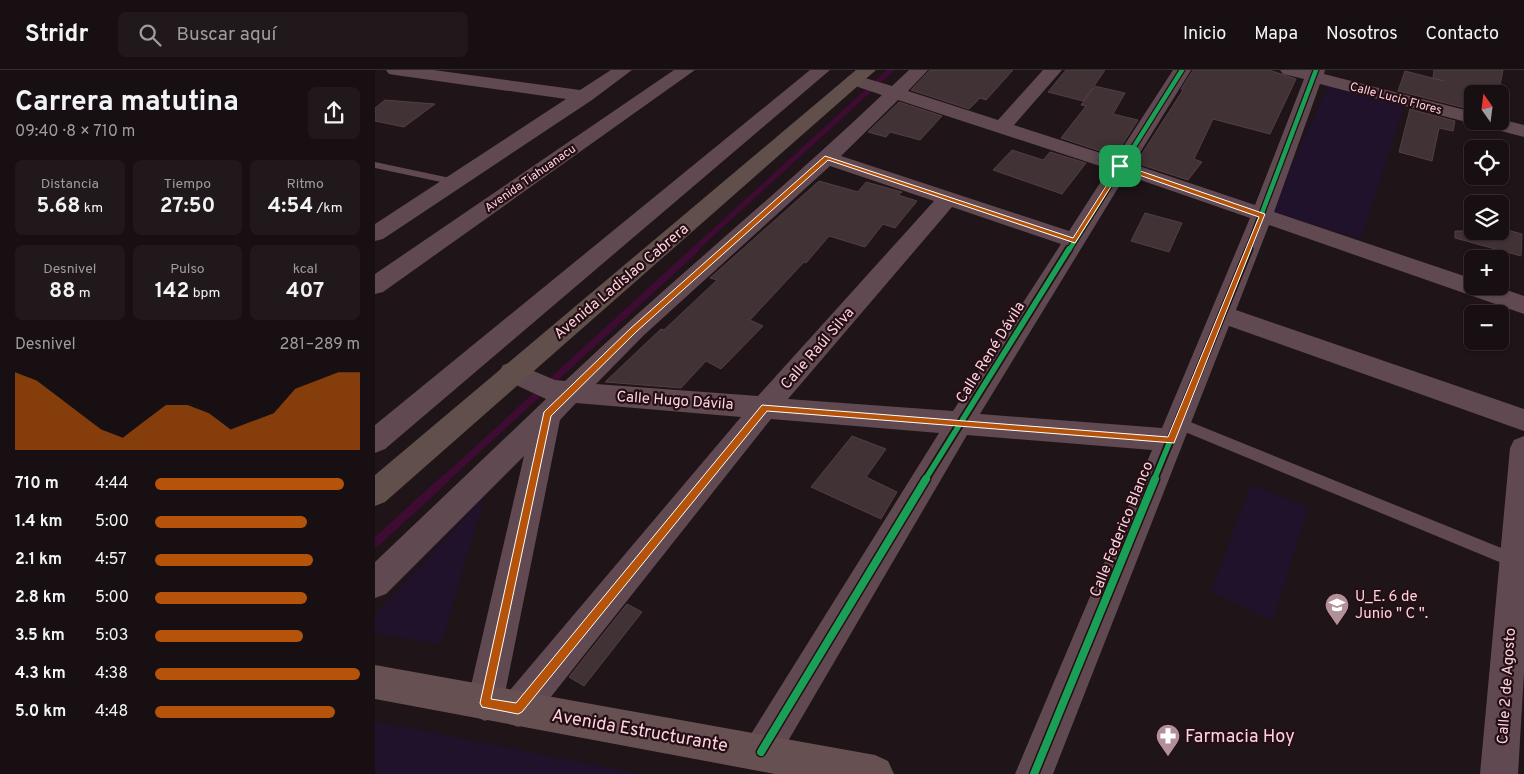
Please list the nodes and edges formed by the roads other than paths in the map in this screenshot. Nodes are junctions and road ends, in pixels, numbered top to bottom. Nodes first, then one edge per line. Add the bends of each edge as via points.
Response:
1 (395, 70) edge
2 (623, 70) edge
3 (686, 70) edge
4 (821, 70) edge
5 (919, 70) edge
6 (1053, 70) edge
7 (1182, 70) edge
8 (438, 72) edge
9 (1306, 72) edge
10 (872, 83) edge
11 (585, 96) junction
12 (1464, 116) edge
13 (1509, 127) edge
14 (1001, 128) junction
15 (1524, 131) edge
16 (827, 158) junction
17 (375, 165) edge
18 (1120, 166) junction
19 (455, 182) junction
20 (948, 198) junction
21 (1263, 216) junction
22 (375, 234) edge
23 (1075, 241) junction
24 (610, 247) junction
25 (643, 263) junction
26 (375, 286) edge
27 (1524, 305) edge
28 (1222, 314) junction
29 (542, 390) junction
30 (765, 407) junction
31 (1524, 420) edge
32 (960, 423) junction
33 (1174, 432) junction
34 (375, 441) edge
35 (1524, 448) edge
36 (375, 493) edge
37 (1515, 561) junction
38 (375, 583) edge
39 (375, 682) edge
40 (502, 706) junction
41 (761, 752) junction
42 (875, 774) edge
43 (1034, 774) edge
44 (1499, 774) edge

1 - 8 street
2 - 11 street
3 - 26 street, Avenida Tiahuanacu
4 - 24 street
5 - 10 street
6 - 14 street
7 - 18 street, Calle René Dávila
8 - 11 street
9 - 12 street, Calle Lucio Flores
9 - 21 street, Calle Federico Blanco
10 - 14 street
10 - 16 street
10 - 25 highway, Avenida Ladislao Cabrera
11 - 19 street
13 - 15 street
14 - 18 street
16 - 20 street
16 - 29 street via 633,330
17 - 19 lane
18 - 21 street
18 - 23 street, Calle René Dávila
19 - 22 street
20 - 23 street
20 - 30 street, Calle Raúl Silva
21 - 27 street
21 - 28 street, Calle Federico Blanco
23 - 32 street, Calle René Dávila
24 - 25 street
24 - 34 street
25 - 29 highway, Avenida Ladislao Cabrera
28 - 31 street
28 - 33 street, Calle Federico Blanco
29 - 30 street, Calle Hugo Dávila
29 - 36 highway, Avenida Ladislao Cabrera
29 - 38 street
29 - 40 street
30 - 32 street, Calle Hugo Dávila
30 - 40 street, Calle Raúl Silva
32 - 33 street, Calle Hugo Dávila
32 - 41 street, Calle René Dávila
33 - 37 lane
33 - 43 street, Calle Federico Blanco
35 - 37 street, Calle 2 de Agosto
37 - 44 street, Calle 2 de Agosto
39 - 40 main road, Avenida Estructurante
40 - 41 main road, Avenida Estructurante
41 - 42 main road, Avenida Estructurante

